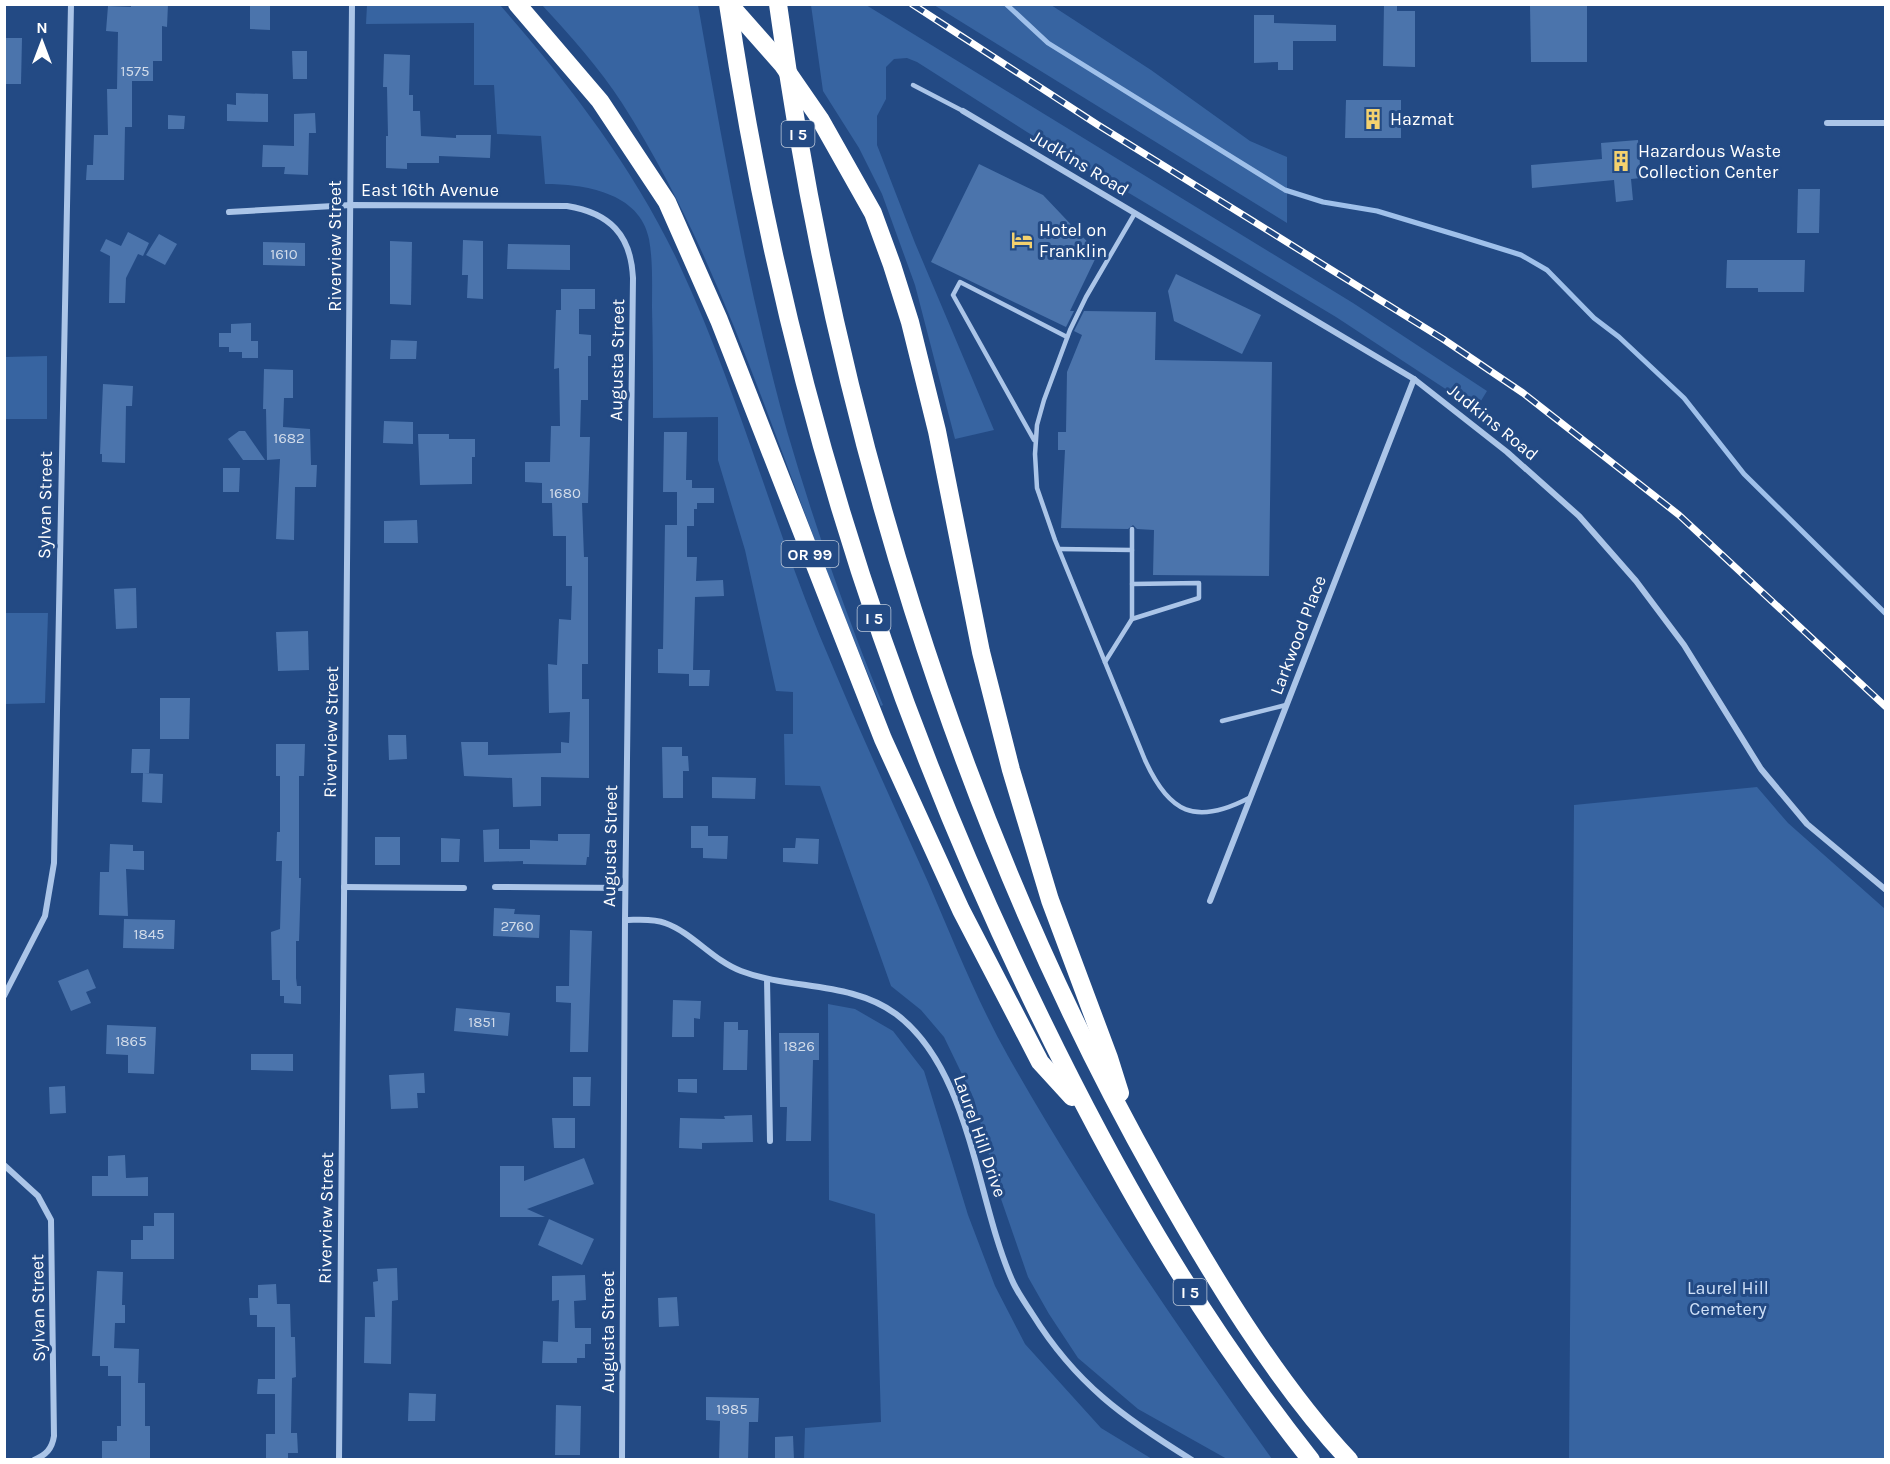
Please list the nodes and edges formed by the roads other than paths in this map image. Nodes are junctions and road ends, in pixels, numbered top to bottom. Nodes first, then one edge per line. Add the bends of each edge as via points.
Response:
1 (71, 4) edge
2 (352, 4) edge
3 (517, 4) edge
4 (729, 4) edge
5 (778, 4) edge
6 (913, 85) dead end
7 (963, 111) joint
8 (1827, 123) dead end
9 (1886, 123) edge
10 (351, 205) junction
11 (229, 212) dead end
12 (1135, 213) junction
13 (621, 235) joint
14 (1068, 337) junction
15 (1414, 379) junction
16 (1035, 441) junction
17 (1132, 529) dead end
18 (1059, 549) junction
19 (1132, 550) junction
20 (1132, 584) junction
21 (1132, 619) junction
22 (1105, 662) junction
23 (1287, 705) junction
24 (1222, 721) dead end
25 (1251, 797) junction
26 (344, 887) junction
27 (495, 887) dead end
28 (464, 888) dead end
29 (625, 888) junction
30 (1886, 890) edge
31 (1210, 901) dead end
32 (625, 920) junction
33 (767, 979) junction
34 (4, 996) edge
35 (1087, 1114) junction
36 (1131, 1132) junction
37 (770, 1141) dead end
38 (4, 1165) edge
39 (34, 1460) edge
40 (339, 1460) edge
41 (622, 1460) edge
42 (1192, 1460) edge
43 (1311, 1460) edge
44 (1349, 1460) edge

1 - 34 street, Sylvan Street via 54,863 45,916
2 - 10 street, Riverview Street
3 - 35 highway, OR 99 via 600,101 667,202 719,320 902,782 961,910 1040,1062
4 - 35 highway, I 5 via 741,94 778,280 856,566 915,732 984,900
4 - 36 highway via 782,64 820,119 873,213 892,265 937,431 981,652 1011,770 1050,900 1109,1058
5 - 36 highway, I 5 via 822,263 862,437 951,720 1014,885 1069,1012
6 - 7 lane
7 - 12 street, Judkins Road
8 - 9 street
10 - 11 street, East 16th Avenue
10 - 13 street, East 16th Avenue via 567,206 598,214
10 - 26 street, Riverview Street
12 - 14 lane via 1086,297
12 - 15 street, Judkins Road
13 - 29 street, Augusta Street via 630,253 633,278
14 - 16 lane via 1044,400
14 - 16 lane via 960,282 953,295
15 - 23 street, Larkwood Place
15 - 30 street, Judkins Road via 1507,452 1579,516 1636,581 1684,645 1761,769 1807,824
16 - 18 lane via 1037,488
17 - 19 lane
18 - 19 lane
18 - 22 lane
19 - 20 lane
20 - 21 lane
20 - 21 lane via 1199,583 1198,598
21 - 22 lane
22 - 25 lane via 1154,779 1171,802 1183,809 1210,812
23 - 24 lane
23 - 25 street, Larkwood Place
25 - 31 street, Larkwood Place
26 - 28 street
26 - 40 street, Riverview Street
27 - 29 street
29 - 32 street, Augusta Street
32 - 33 street, Laurel Hill Drive via 663,922 715,959
32 - 41 street, Augusta Street
33 - 37 street
33 - 42 street, Laurel Hill Drive via 861,995 896,1014 921,1037 951,1088 1012,1281 1050,1342 1088,1387 1135,1424
35 - 43 highway, I 5 via 1169,1260 1236,1362
36 - 44 highway, I 5 via 1195,1246 1262,1348
38 - 39 street, Sylvan Street via 38,1196 51,1220 54,1436 45,1455

